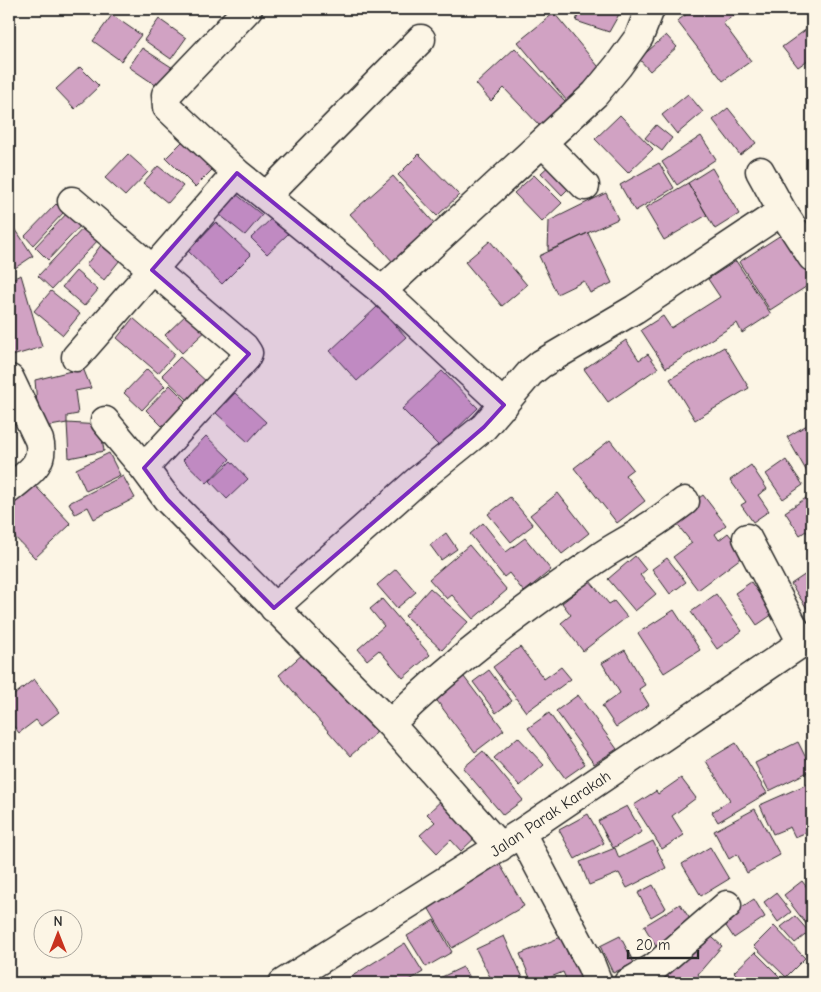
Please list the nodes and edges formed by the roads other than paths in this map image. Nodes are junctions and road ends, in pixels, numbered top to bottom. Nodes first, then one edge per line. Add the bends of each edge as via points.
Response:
1 (248, 9) edge
2 (650, 9) edge
3 (422, 39) dead end
4 (543, 143) junction
5 (760, 171) dead end
6 (237, 173) junction
7 (585, 186) dead end
8 (266, 196) junction
9 (72, 201) dead end
10 (782, 211) junction
11 (812, 257) edge
12 (152, 270) junction
13 (382, 290) junction
14 (76, 357) dead end
15 (9, 378) edge
16 (504, 405) junction
17 (105, 421) dead end
18 (144, 468) junction
19 (9, 489) edge
20 (685, 501) dead end
21 (747, 538) dead end
22 (274, 608) junction
23 (807, 639) edge
24 (390, 724) junction
25 (510, 840) junction
26 (727, 905) dead end
27 (284, 983) edge
28 (598, 983) edge
29 (628, 983) edge

1 - 6 street via 166,95 167,106
2 - 4 street via 639,37 618,66 595,94
3 - 8 street
4 - 7 street
4 - 13 street
5 - 10 street
6 - 8 street
6 - 12 street
8 - 13 street
9 - 12 street
10 - 11 street
10 - 16 street via 635,309 540,364
12 - 14 street
12 - 18 street via 244,346 248,353
13 - 16 street
15 - 19 street via 41,449 38,462
16 - 22 street via 484,427 416,482
17 - 18 street
18 - 22 street via 167,499
20 - 24 street via 534,602 450,668
21 - 23 street
22 - 24 street
23 - 25 street, Jalan Parak Karakah
24 - 25 street
25 - 27 street, Jalan Parak Karakah
25 - 28 street via 591,965
26 - 29 street via 655,967

